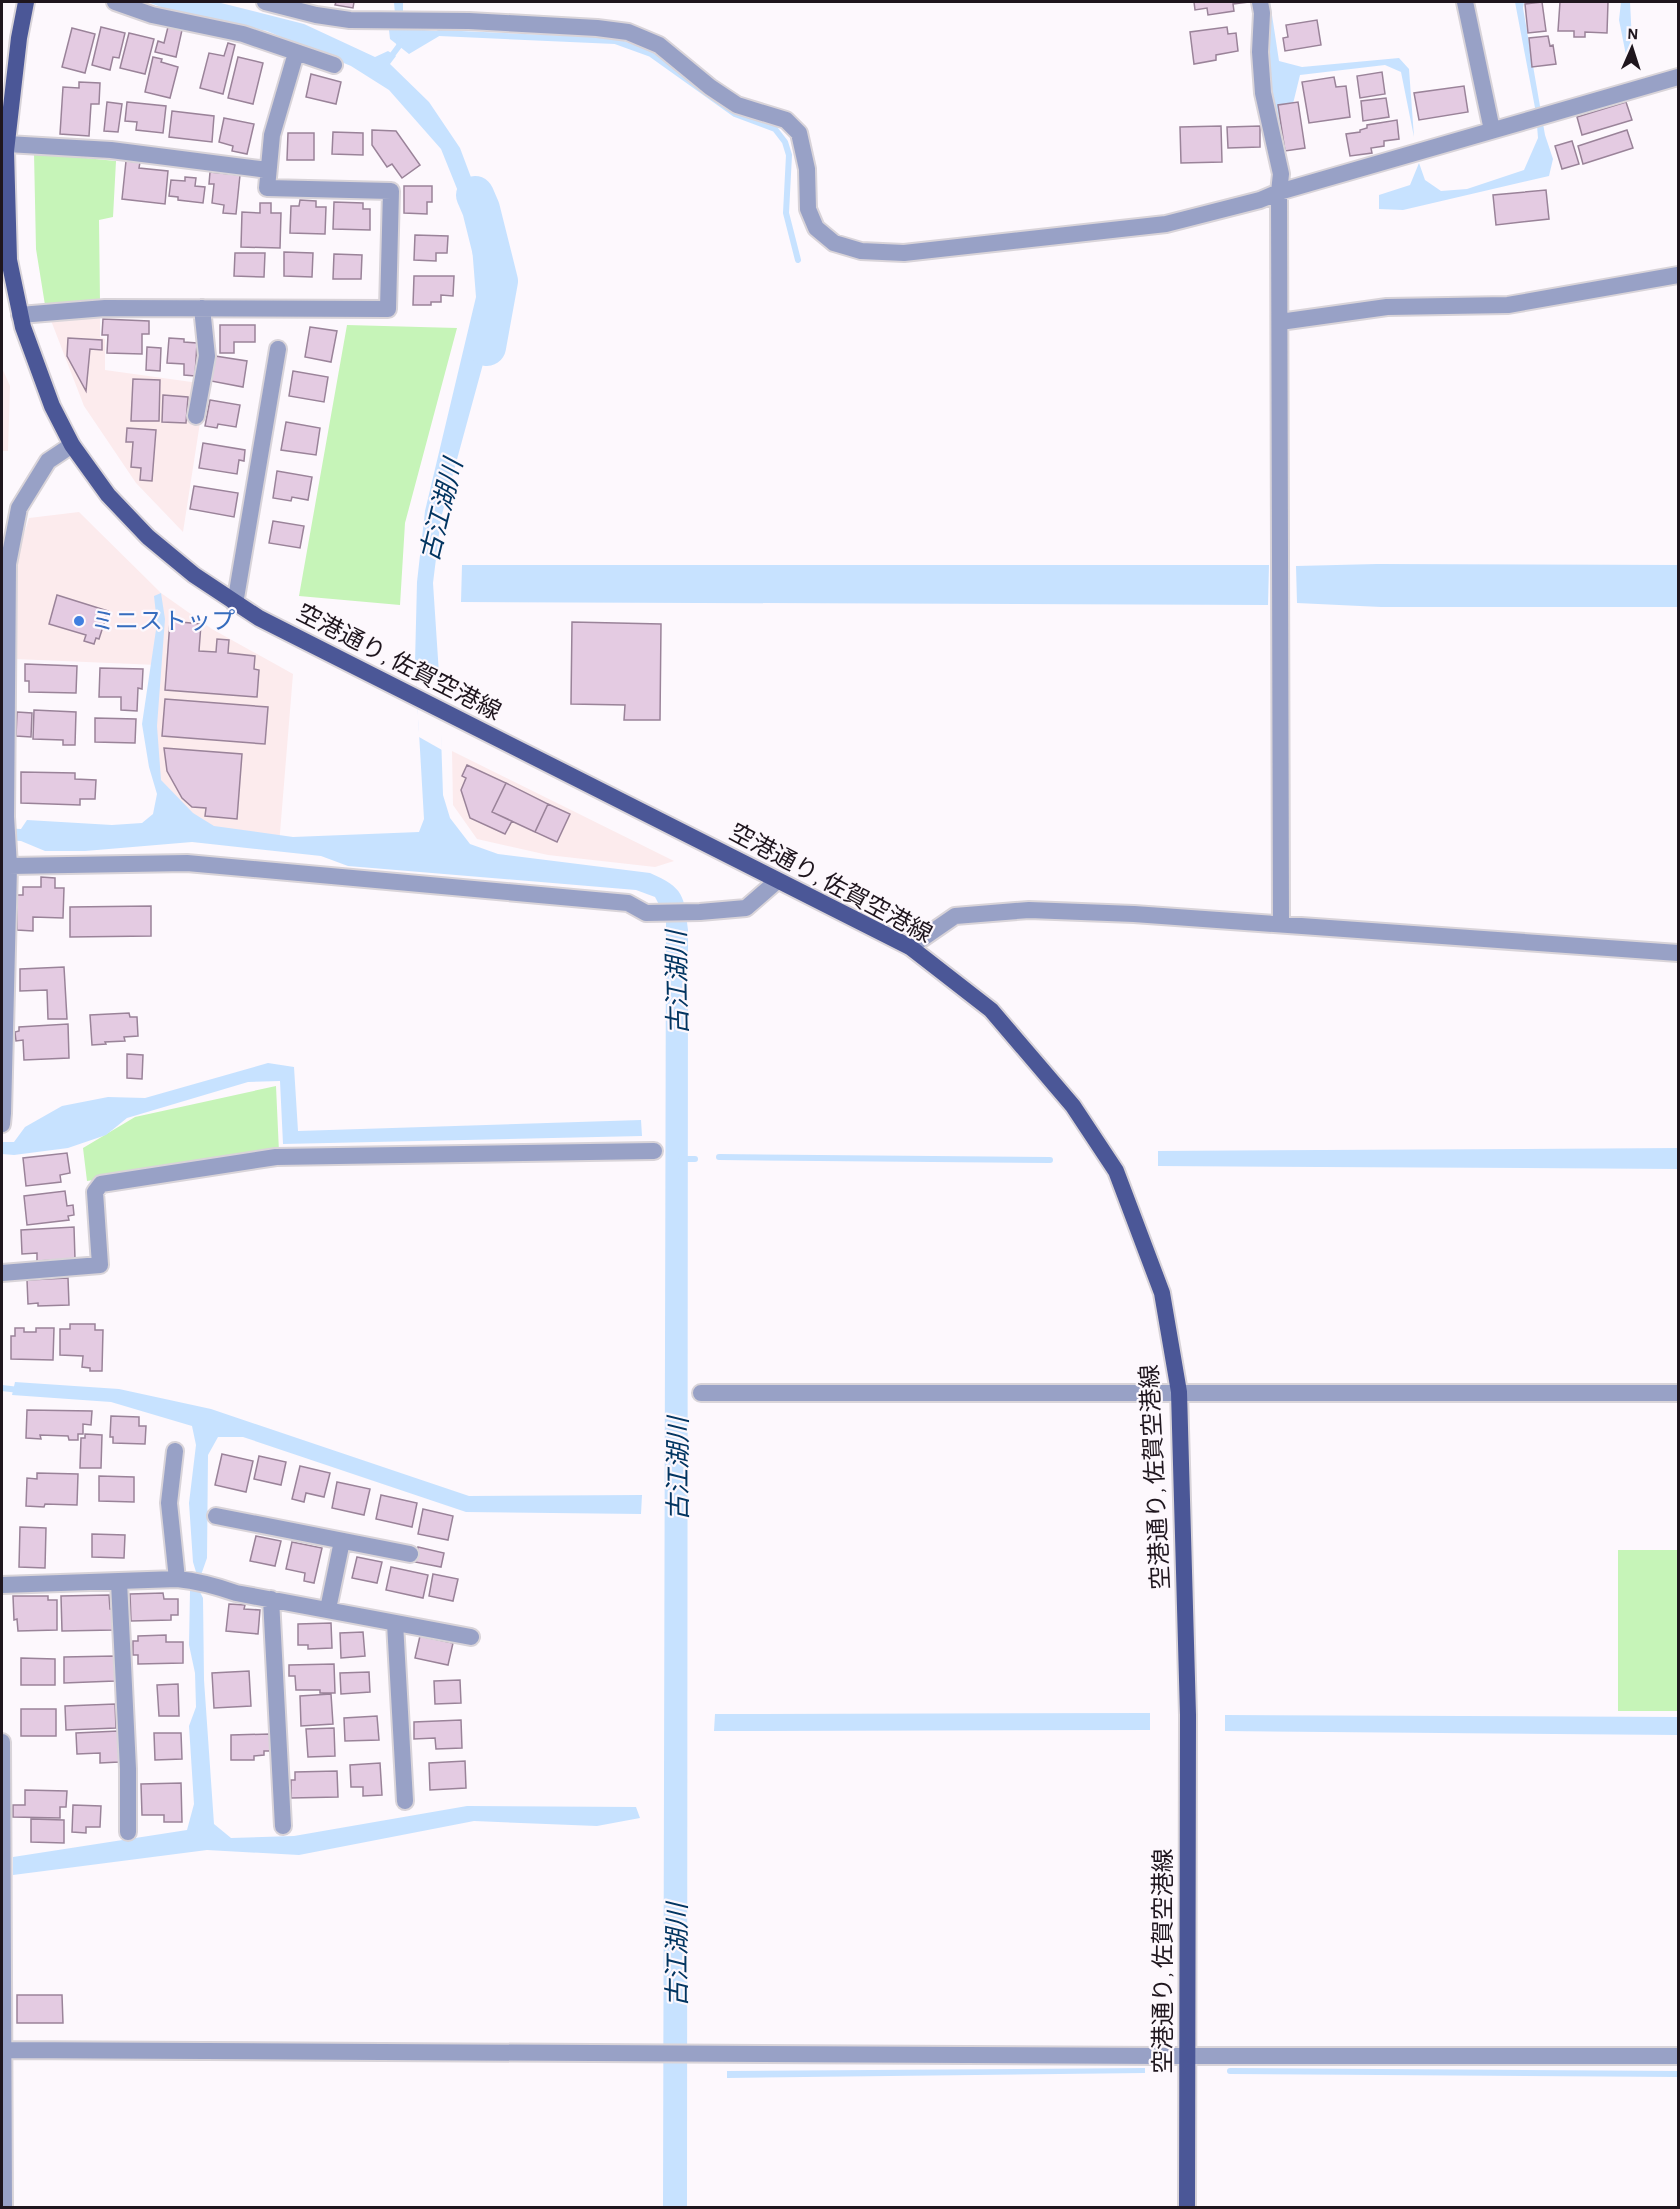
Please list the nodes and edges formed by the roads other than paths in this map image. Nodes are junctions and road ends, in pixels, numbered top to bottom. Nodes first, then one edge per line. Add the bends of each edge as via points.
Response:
1 (26, 2) edge
2 (115, 2) edge
3 (265, 2) edge
4 (1260, 2) edge
5 (1465, 2) edge
6 (317, 8) edge
7 (296, 53) junction
8 (334, 65) dead end
9 (1678, 77) edge
10 (1492, 130) junction
11 (7, 144) junction
12 (268, 170) junction
13 (1279, 192) junction
14 (1678, 275) edge
15 (202, 308) junction
16 (20, 315) junction
17 (1280, 322) junction
18 (278, 350) dead end
19 (196, 416) dead end
20 (72, 445) junction
21 (2, 508) edge
22 (19, 508) junction
23 (5, 564) edge
24 (235, 604) junction
25 (4, 702) edge
26 (5, 820) edge
27 (9, 866) junction
28 (777, 880) junction
29 (5, 907) edge
30 (1281, 924) junction
31 (910, 947) junction
32 (1678, 953) edge
33 (2, 1124) edge
34 (654, 1150) dead end
35 (2, 1273) edge
36 (1179, 1392) junction
37 (701, 1393) dead end
38 (1678, 1393) edge
39 (176, 1451) dead end
40 (216, 1516) dead end
41 (342, 1541) junction
42 (410, 1554) dead end
43 (190, 1581) junction
44 (119, 1582) junction
45 (2, 1585) edge
46 (271, 1599) junction
47 (328, 1609) junction
48 (395, 1623) junction
49 (471, 1637) dead end
50 (2, 1742) edge
51 (405, 1801) dead end
52 (283, 1826) dead end
53 (128, 1832) dead end
54 (2, 2050) edge
55 (1186, 2056) junction
56 (1678, 2056) edge
57 (2, 2104) edge
58 (3, 2208) edge
59 (1186, 2208) edge

1 - 11 main road, 空港通り, 佐賀空港線
2 - 7 street via 152,15 243,34
3 - 6 street
4 - 13 street via 1263,93 1281,174
5 - 10 street
6 - 13 street via 350,20 597,28 628,32 659,45 737,105 786,120 799,133 807,169 808,209 816,228 834,243 861,251 904,253 1166,224
7 - 8 street
7 - 12 street via 272,135
9 - 10 street
10 - 13 street
11 - 12 street via 111,150
11 - 16 main road, 空港通り, 佐賀空港線 via 9,260
12 - 15 street via 267,188 391,191 388,309
13 - 17 street
14 - 17 street via 1508,305 1387,307
15 - 16 street via 105,308
15 - 19 street via 207,356
16 - 20 main road, 空港通り, 佐賀空港線 via 52,406
17 - 30 street
18 - 24 street
20 - 22 street via 48,461
20 - 24 main road, 空港通り, 佐賀空港線 via 108,495 148,537
21 - 22 street
22 - 23 street
23 - 25 street
24 - 28 main road, 空港通り, 佐賀空港線
25 - 26 street
26 - 27 street
27 - 28 street via 186,862 628,903 646,913 746,908
27 - 29 street
28 - 31 main road, 空港通り, 佐賀空港線
29 - 33 street
30 - 31 street via 1029,910 955,916
30 - 32 street
31 - 36 main road, 空港通り, 佐賀空港線 via 991,1010 1073,1106 1116,1171 1162,1293
34 - 35 street via 276,1157 101,1184 95,1192 100,1265
36 - 37 street
36 - 38 street
36 - 55 main road, 空港通り, 佐賀空港線 via 1188,1715
39 - 43 street via 169,1503
40 - 41 street
41 - 42 street
41 - 47 street
43 - 44 street
43 - 46 street
44 - 45 street
44 - 53 street
46 - 47 street
46 - 52 street
47 - 48 street
48 - 49 street
48 - 51 street
50 - 54 street
54 - 55 street
54 - 57 street
55 - 56 street
55 - 59 main road, 空港通り, 佐賀空港線
57 - 58 street

